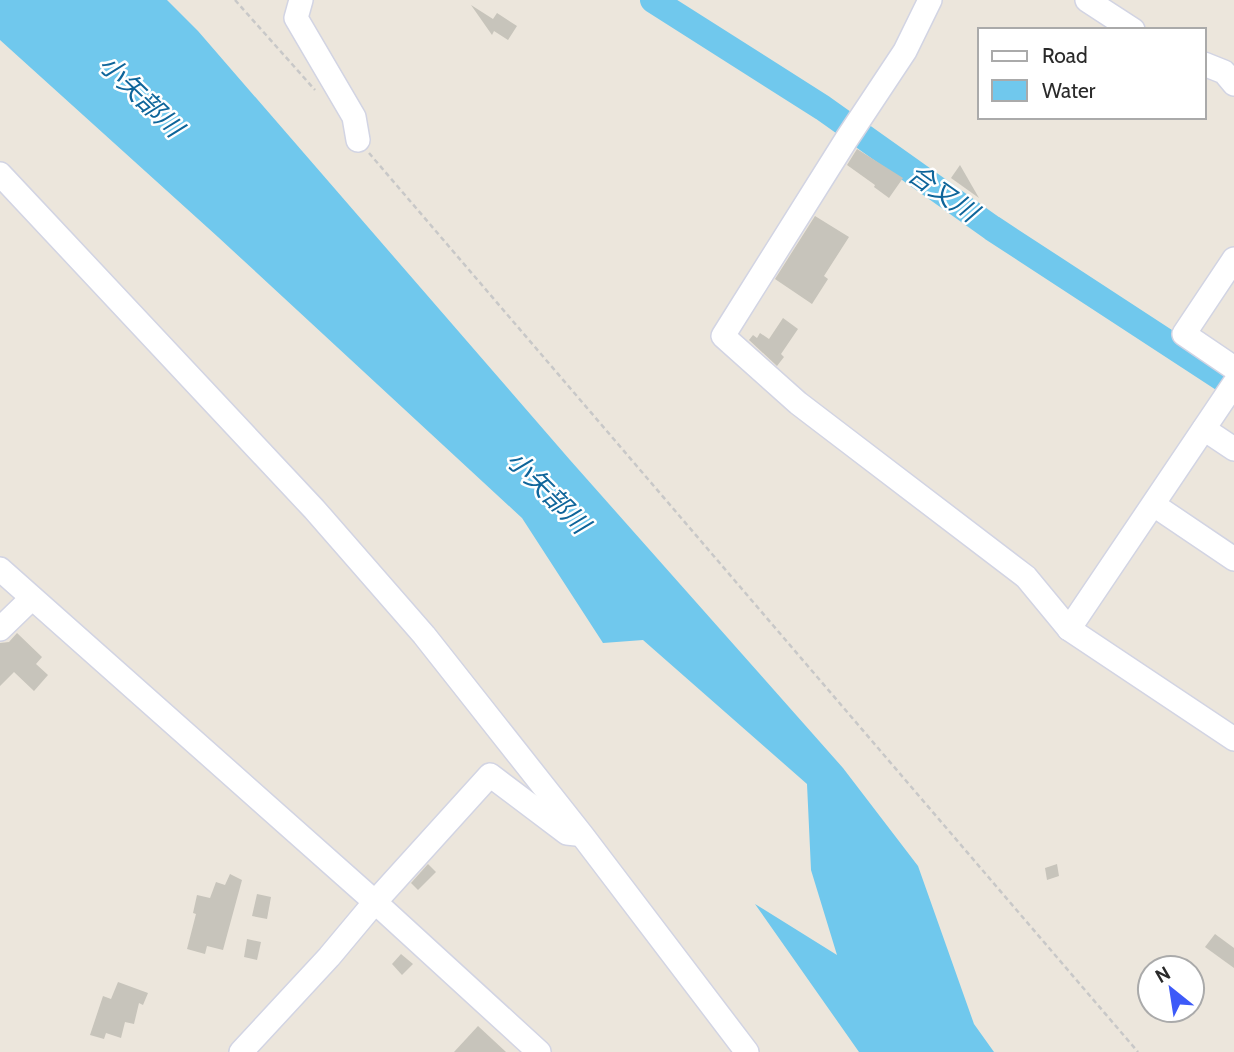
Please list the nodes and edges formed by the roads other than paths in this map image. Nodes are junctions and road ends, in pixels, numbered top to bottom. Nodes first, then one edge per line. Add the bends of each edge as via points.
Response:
1 (301, 0) edge
2 (930, 0) edge
3 (1087, 0) edge
4 (1130, 28) edge
5 (1206, 65) edge
6 (1234, 84) edge
7 (358, 140) road end
8 (0, 174) edge
9 (1234, 259) edge
10 (1234, 368) edge
11 (1231, 388) edge
12 (1204, 429) junction
13 (1234, 449) edge
14 (1154, 505) junction
15 (1234, 559) edge
16 (0, 569) edge
17 (32, 598) junction
18 (0, 629) edge
19 (1069, 629) junction
20 (1234, 738) edge
21 (582, 835) junction
22 (375, 902) junction
23 (241, 1052) edge
24 (539, 1052) edge
25 (747, 1052) edge

1 - 7 street via 296,19 354,117
2 - 19 street via 905,51 723,336 798,403 1026,577
3 - 4 street
5 - 6 street via 1224,72
8 - 21 street via 314,509 424,635
9 - 10 street via 1184,334
11 - 12 street
12 - 13 street
12 - 14 street
14 - 15 street
14 - 19 street
16 - 17 street
17 - 18 street
17 - 22 street
19 - 20 street
21 - 22 street via 567,833 490,775
21 - 25 street
22 - 23 street
22 - 24 street

